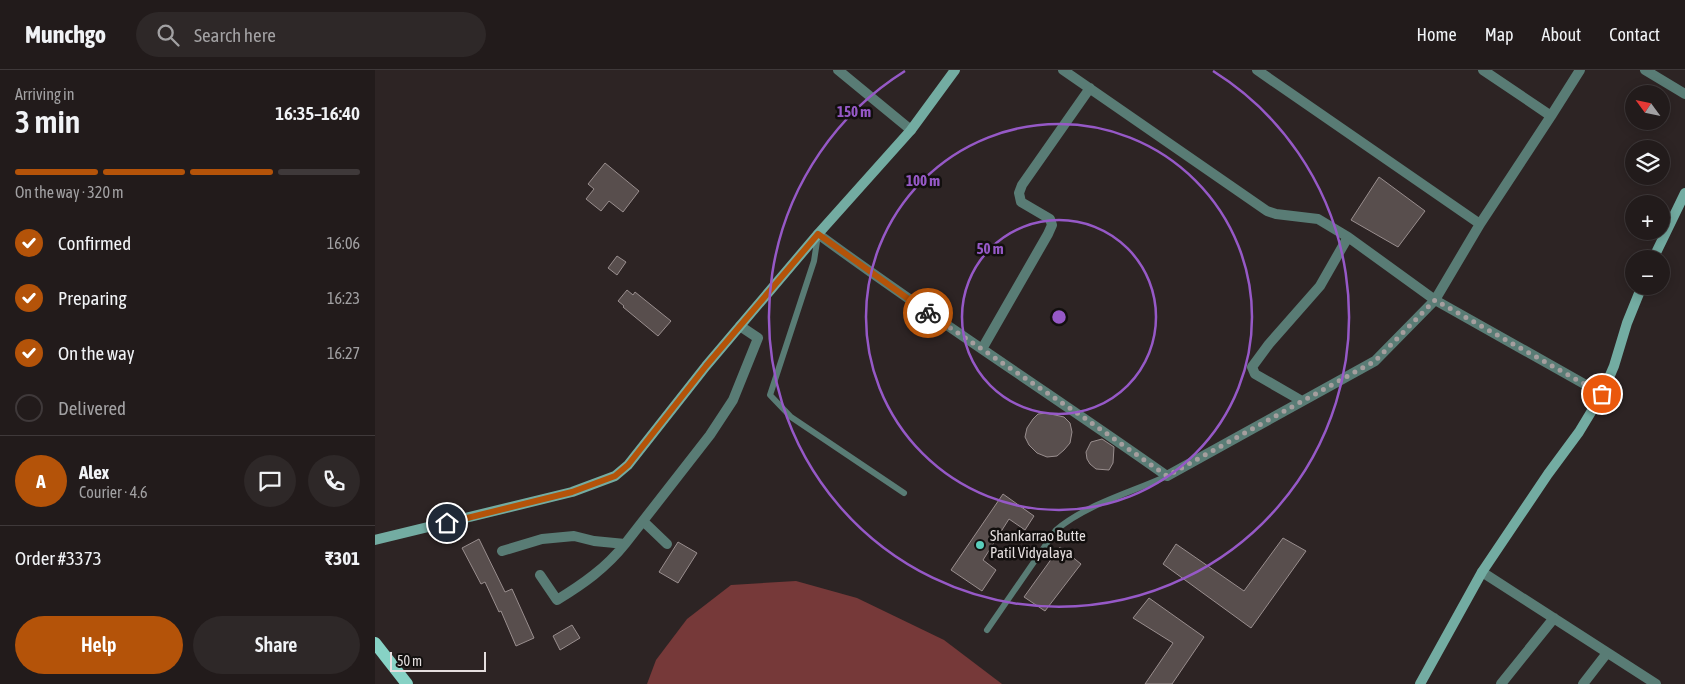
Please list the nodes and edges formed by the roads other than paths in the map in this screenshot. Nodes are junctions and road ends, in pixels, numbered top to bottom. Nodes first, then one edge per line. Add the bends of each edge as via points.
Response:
1 (838, 70) edge
2 (955, 70) edge
3 (1063, 70) edge
4 (1257, 70) edge
5 (1483, 70) edge
6 (1580, 70) edge
7 (1645, 70) edge
8 (1090, 88) junction
9 (1685, 94) edge
10 (1551, 116) junction
11 (911, 130) junction
12 (1685, 193) edge
13 (1480, 224) junction
14 (818, 234) junction
15 (1348, 237) junction
16 (1657, 250) edge
17 (1638, 295) edge
18 (1435, 300) junction
19 (740, 326) junction
20 (982, 349) junction
21 (1602, 394) junction
22 (1303, 401) junction
23 (1167, 476) junction
24 (904, 493) dead end
25 (643, 520) junction
26 (375, 540) edge
27 (625, 544) junction
28 (667, 544) dead end
29 (501, 551) dead end
30 (1482, 572) junction
31 (540, 575) dead end
32 (1554, 618) junction
33 (987, 630) dead end
34 (375, 643) edge
35 (1607, 653) junction
36 (407, 684) edge
37 (1420, 684) edge
38 (1501, 684) edge
39 (1583, 684) edge
40 (1656, 684) edge

1 - 11 street
2 - 11 street
3 - 8 street
4 - 13 street
5 - 10 street
6 - 10 street
7 - 9 street
8 - 15 street via 1267,211 1319,220
8 - 20 street via 1022,185 1019,193 1021,202 1050,219 1051,226
10 - 13 street
11 - 14 street
12 - 16 street
13 - 18 street
14 - 19 street
14 - 20 street
14 - 24 lane via 814,261 770,395 791,417
15 - 18 street
15 - 22 street via 1320,286 1252,367 1255,374
17 - 21 street via 1615,366
18 - 21 street
18 - 22 street via 1375,361
19 - 25 street via 758,338 733,400 710,435
19 - 26 street via 628,465 615,476 572,492
20 - 23 street
21 - 30 street
22 - 23 street
23 - 33 lane via 1112,499 1056,530
25 - 27 street
25 - 28 street
27 - 29 street via 574,536 542,539
27 - 31 street via 613,560 557,600
30 - 32 street
30 - 37 street
32 - 35 street
32 - 38 street
34 - 36 main road
35 - 39 street
35 - 40 street

